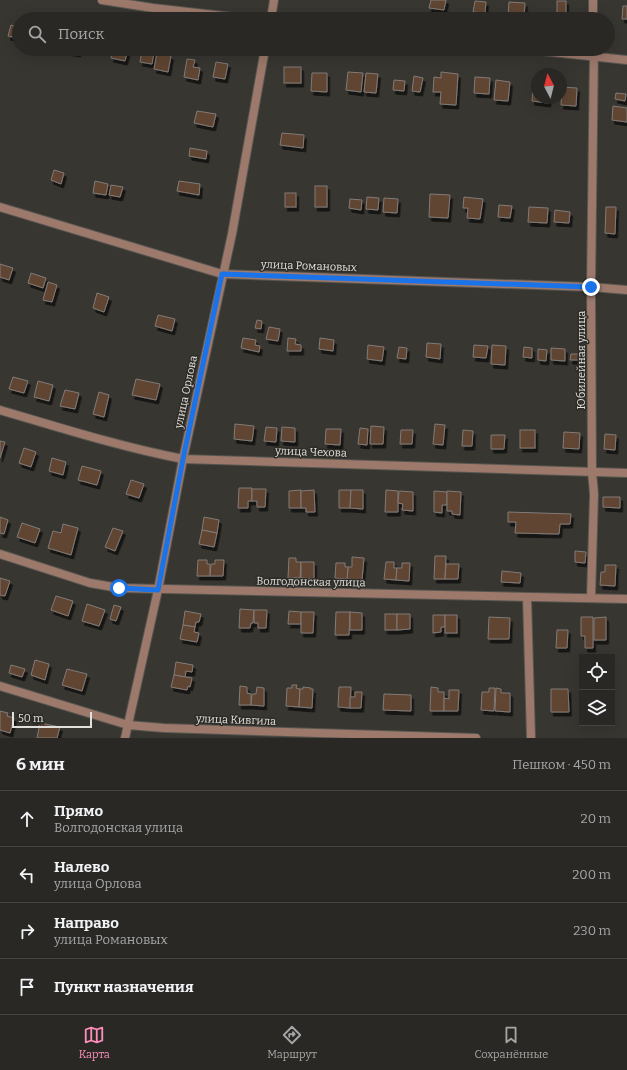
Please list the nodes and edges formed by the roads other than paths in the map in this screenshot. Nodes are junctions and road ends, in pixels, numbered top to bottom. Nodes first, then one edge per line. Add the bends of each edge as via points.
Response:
1 (102, 0) edge
2 (274, 0) edge
3 (593, 0) edge
4 (188, 12) edge
5 (272, 12) edge
6 (593, 12) edge
7 (264, 56) edge
8 (594, 56) edge
9 (608, 56) edge
10 (627, 60) edge
11 (0, 207) edge
12 (222, 274) junction
13 (591, 287) junction
14 (627, 290) edge
15 (0, 410) edge
16 (183, 459) junction
17 (592, 472) junction
18 (627, 473) edge
19 (0, 554) edge
20 (158, 590) junction
21 (527, 597) junction
22 (591, 598) junction
23 (627, 599) edge
24 (0, 686) edge
25 (128, 725) junction
26 (125, 738) edge
27 (476, 738) edge
28 (531, 738) edge

1 - 4 street
2 - 5 street
3 - 6 street
7 - 12 street, улица Орлова via 232,234
8 - 13 street, Юбилейная улица
9 - 10 street
11 - 12 street, улица Романовых
12 - 13 street, улица Романовых
12 - 16 street, улица Орлова
13 - 14 street, улица Романовых
13 - 17 street, Юбилейная улица
15 - 16 street, улица Чехова via 88,436
16 - 17 street, улица Чехова
16 - 20 street, улица Орлова
17 - 18 street, улица Чехова
17 - 22 street, Юбилейная улица via 594,494
19 - 20 street, Волгодонская улица via 90,583 119,588
20 - 21 street, Волгодонская улица
20 - 25 street, улица Орлова
21 - 22 street, Волгодонская улица
21 - 28 street
22 - 23 street, Волгодонская улица
24 - 25 street, улица Кивгила
25 - 26 street, улица Орлова
25 - 27 street, улица Кивгила

